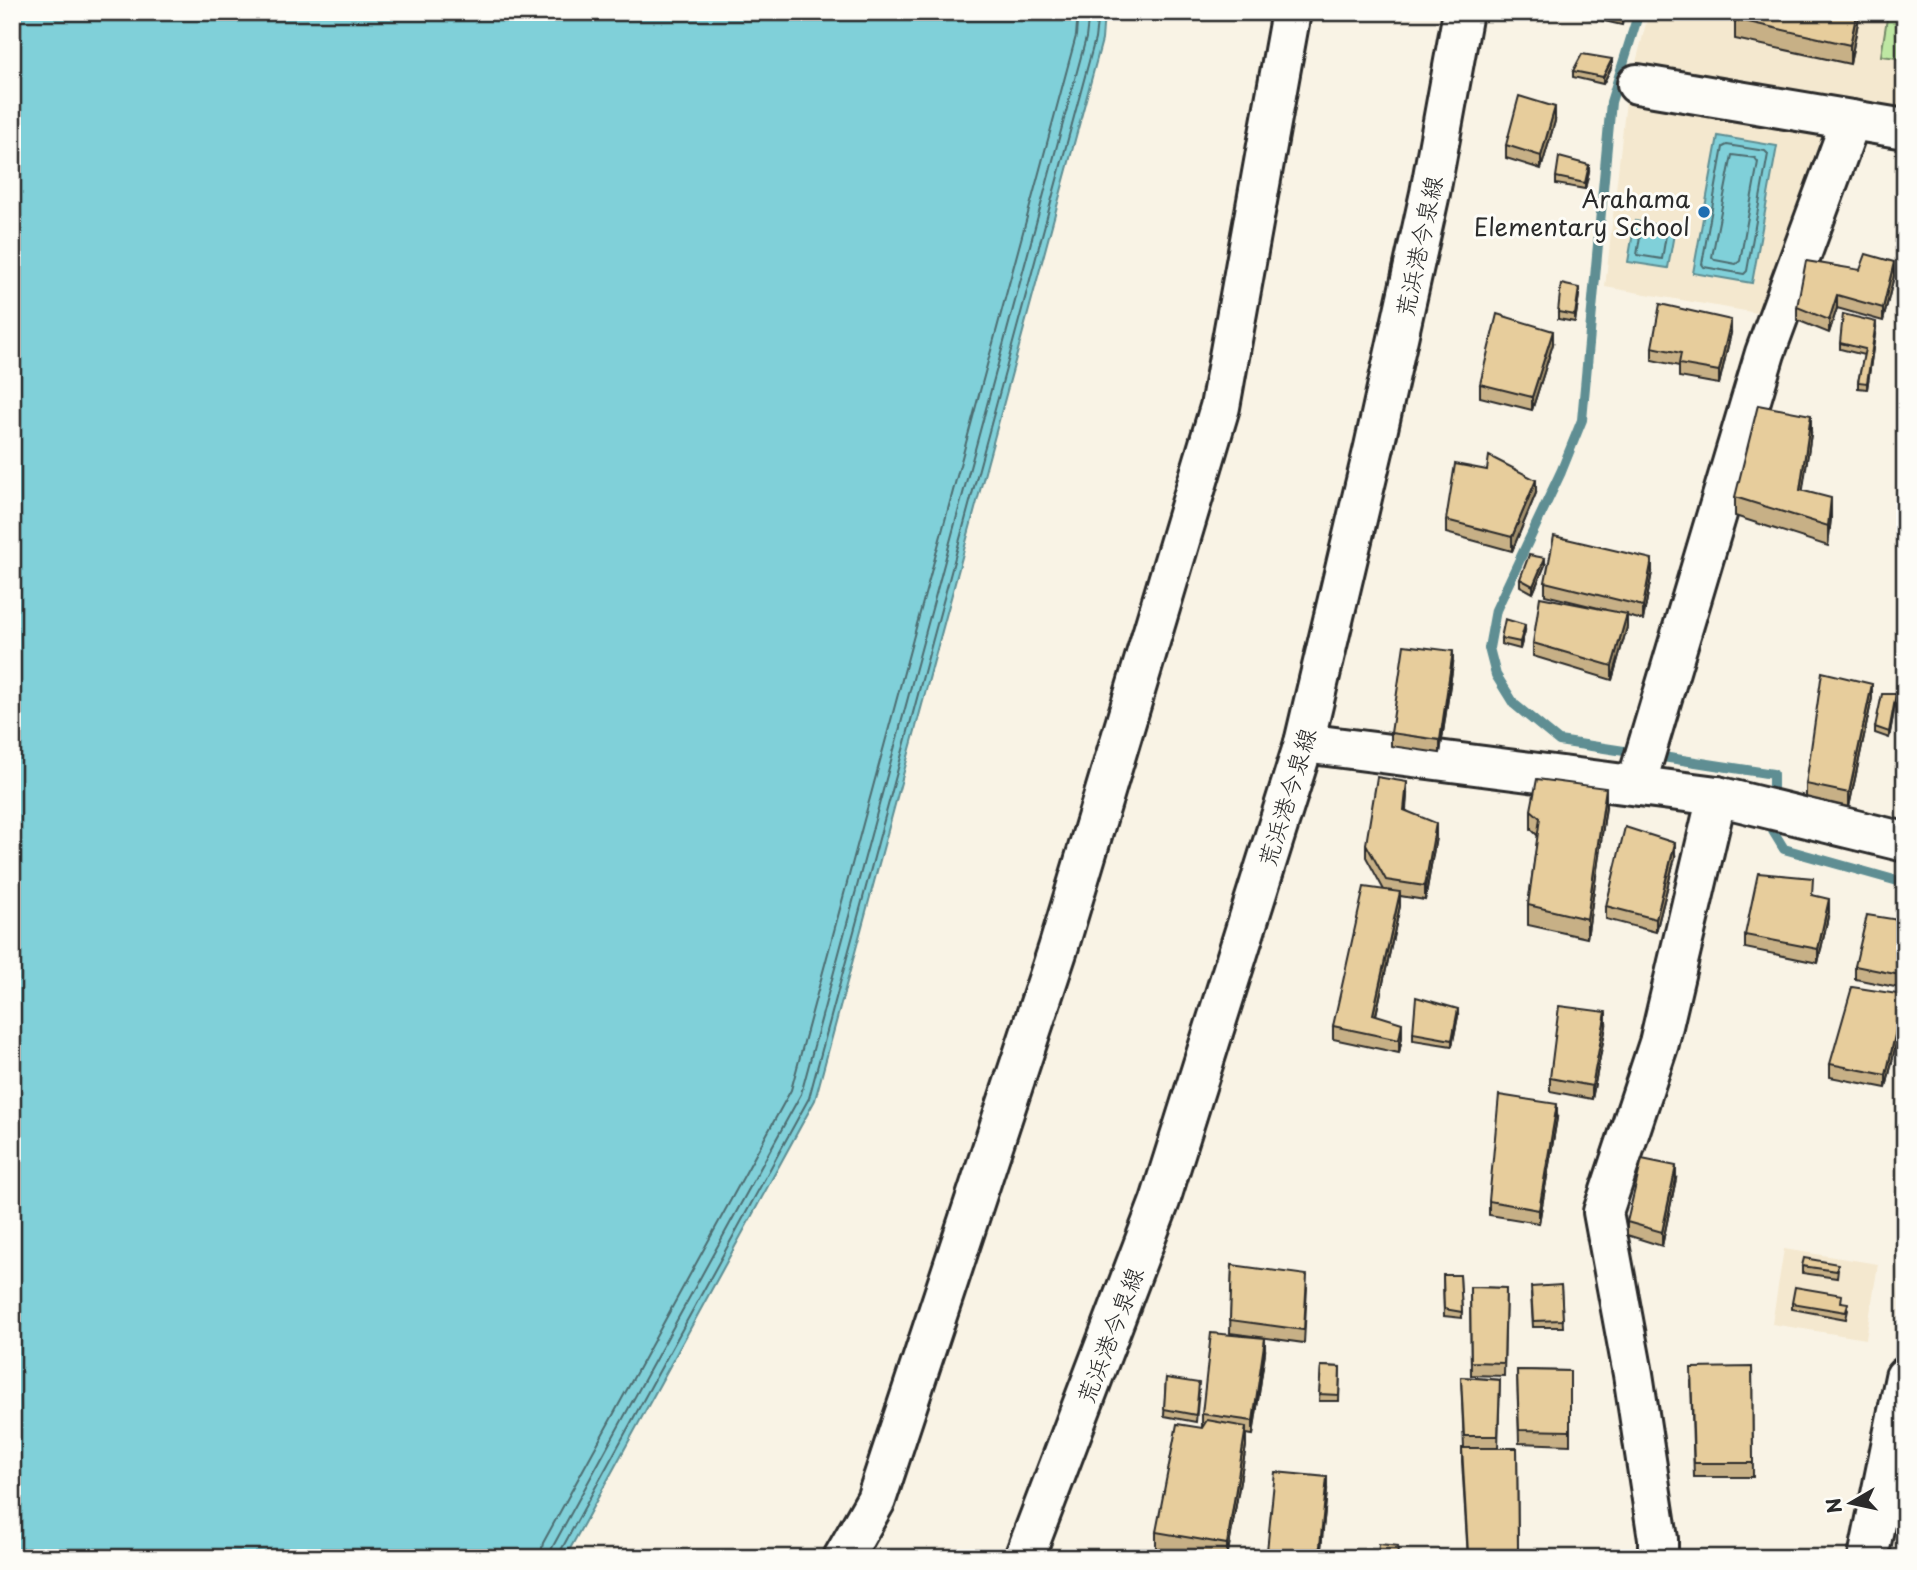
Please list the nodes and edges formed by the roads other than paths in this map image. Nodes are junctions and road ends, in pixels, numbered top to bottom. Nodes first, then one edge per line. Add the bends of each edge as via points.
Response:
1 (1292, 12) edge
2 (1463, 12) edge
3 (1637, 84) dead end
4 (1851, 120) junction
5 (1905, 129) edge
6 (1304, 743) junction
7 (1642, 766) junction
8 (1717, 796) junction
9 (1905, 842) edge
10 (1905, 1377) edge
11 (843, 1558) edge
12 (1024, 1558) edge
13 (1658, 1558) edge
14 (1868, 1558) edge

1 - 11 street via 1220,407 1058,949 876,1500
2 - 6 street, 荒浜港今泉線 via 1427,206
3 - 4 street
4 - 5 street
4 - 7 street via 1765,353
6 - 7 street
6 - 12 street, 荒浜港今泉線 via 1160,1201
7 - 8 street
8 - 9 street
8 - 13 street via 1659,1043 1603,1212 1633,1374
10 - 14 street

